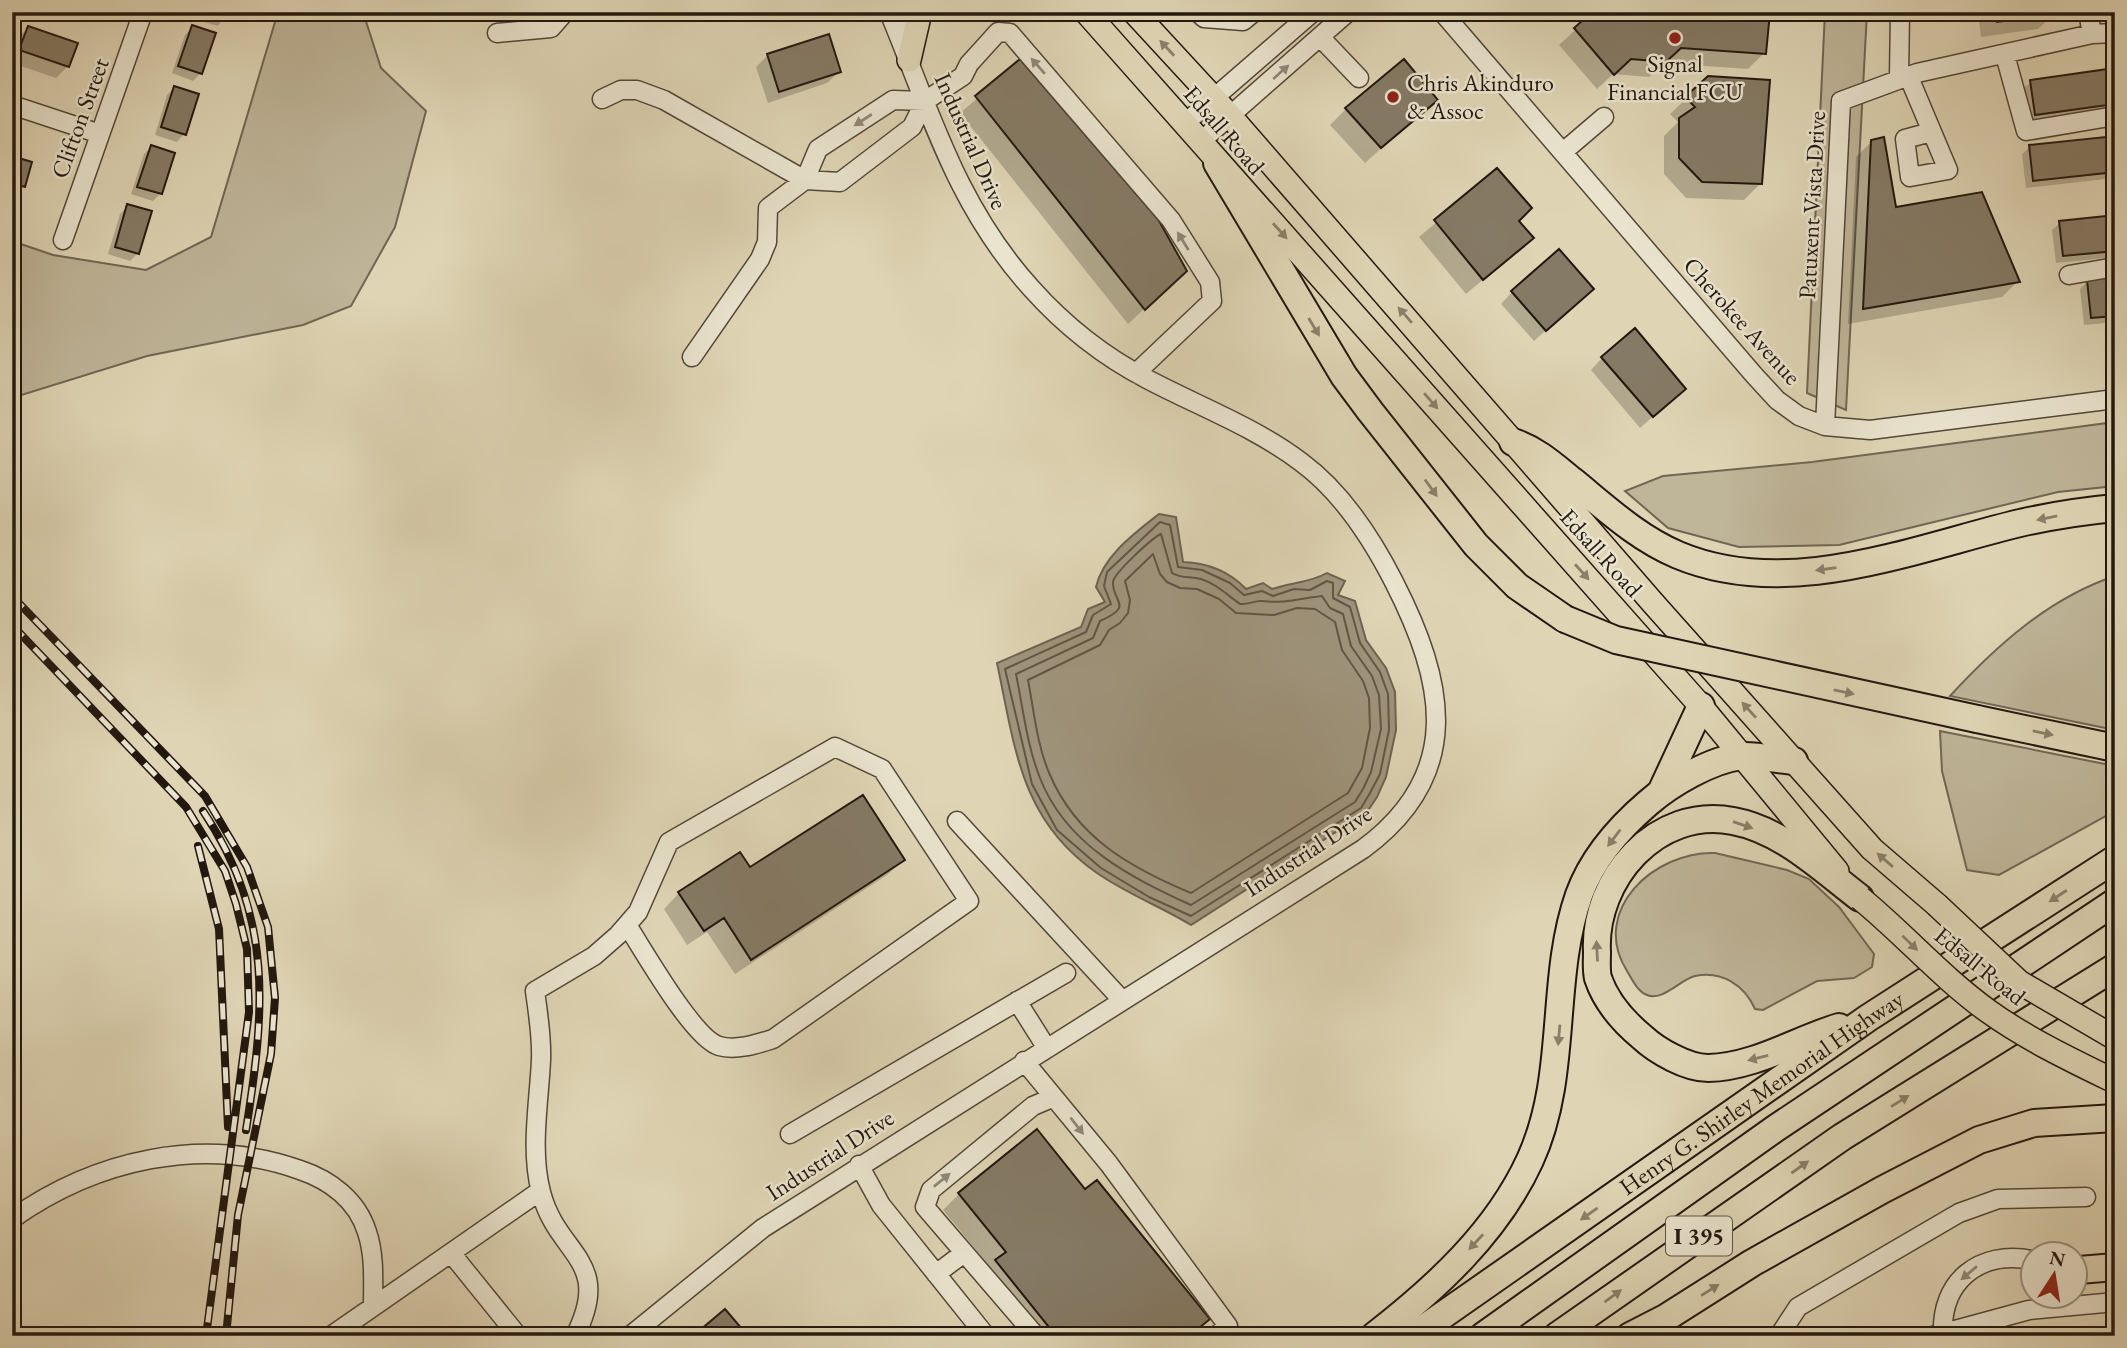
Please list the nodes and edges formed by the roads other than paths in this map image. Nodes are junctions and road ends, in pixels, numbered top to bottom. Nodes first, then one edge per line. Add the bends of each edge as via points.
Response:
1 (144, 12) edge
2 (565, 12) edge
3 (889, 12) edge
4 (906, 12) edge
5 (920, 12) edge
6 (1086, 12) edge
7 (1134, 12) edge
8 (1198, 12) edge
9 (1254, 12) edge
10 (1442, 12) edge
11 (1900, 12) edge
12 (2088, 12) edge
13 (1348, 14) edge
14 (1303, 15) edge
15 (497, 33) dead end
16 (2115, 33) edge
17 (2092, 34) junction
18 (1320, 37) junction
19 (2005, 55) junction
20 (909, 60) junction
21 (1903, 77) junction
22 (1359, 78) dead end
23 (602, 99) dead end
24 (1214, 99) junction
25 (925, 101) junction
26 (12, 105) edge
27 (2115, 116) edge
28 (1230, 117) junction
29 (1604, 117) dead end
30 (1184, 124) junction
31 (1931, 132) dead end
32 (100, 134) junction
33 (1200, 142) junction
34 (1563, 152) junction
35 (1217, 163) junction
36 (805, 180) junction
37 (63, 240) dead end
38 (2115, 267) edge
39 (2069, 275) dead end
40 (692, 357) dead end
41 (1136, 373) junction
42 (2115, 399) edge
43 (1825, 426) junction
44 (1513, 442) junction
45 (2115, 508) edge
46 (1701, 706) junction
47 (2115, 748) edge
48 (1741, 756) junction
49 (1794, 761) junction
50 (1661, 792) junction
51 (957, 821) dead end
52 (2115, 859) edge
53 (1860, 898) junction
54 (2115, 902) edge
55 (627, 925) junction
56 (2115, 967) edge
57 (1066, 973) dead end
58 (1122, 1000) junction
59 (1017, 1001) junction
60 (1868, 1017) junction
61 (2115, 1038) edge
62 (1046, 1047) junction
63 (1024, 1061) junction
64 (2114, 1082) edge
65 (1054, 1097) junction
66 (2115, 1118) edge
67 (790, 1134) dead end
68 (2115, 1134) edge
69 (859, 1165) junction
70 (1914, 1173) junction
71 (540, 1191) junction
72 (2086, 1197) dead end
73 (12, 1219) edge
74 (451, 1253) junction
75 (964, 1253) junction
76 (2018, 1260) edge
77 (2115, 1266) edge
78 (2088, 1268) edge
79 (2088, 1271) edge
80 (936, 1274) junction
81 (2115, 1275) edge
82 (2115, 1302) edge
83 (373, 1307) junction
84 (1940, 1335) edge
85 (331, 1336) edge
86 (518, 1336) edge
87 (575, 1336) edge
88 (630, 1336) edge
89 (986, 1336) edge
90 (1036, 1336) edge
91 (1216, 1336) edge
92 (1374, 1336) edge
93 (1413, 1336) edge
94 (1483, 1336) edge
95 (1557, 1336) edge
96 (1630, 1336) edge
97 (1779, 1336) edge

1 - 32 street, Clifton Street
2 - 15 street via 551,28
3 - 20 street, Industrial Drive
4 - 20 street, Industrial Drive
5 - 20 main road
6 - 30 main road, Edsall Road
24 -> 7 main road, Edsall Road
8 - 9 street via 1204,18 1243,21
10 - 34 street, Cherokee Avenue
11 - 21 street
12 - 17 street
13 - 18 street
14 - 24 street
16 - 17 street, Patuxent Vista Drive
17 - 19 street, Patuxent Vista Drive
18 - 22 street
28 -> 18 street
19 - 21 street, Patuxent Vista Drive
19 - 27 street via 2026,131
20 - 25 street, Industrial Drive
21 - 31 street
21 - 43 street, Patuxent Vista Drive via 1841,100
23 - 36 street via 621,90 655,97
24 - 28 main road, Edsall Road
24 - 30 street
25 - 36 street via 912,127 840,182
25 -> 36 street via 893,100 839,135 818,149
25 - 41 street, Industrial Drive via 964,195 990,238 1030,288 1077,334
41 -> 25 street via 1212,301 1210,282 1171,220 1010,33 998,32 963,76
26 - 32 street
28 - 33 street
44 -> 28 main road, Edsall Road
29 - 34 street
30 - 33 main road, Edsall Road
32 - 37 street, Clifton Street
33 - 35 main road, Edsall Road
34 - 43 street, Cherokee Avenue via 1777,400 1799,416
35 -> 46 main road, Edsall Road
35 -> 47 highway, bridge via 1344,376 1370,411 1476,545 1517,586 1565,619 1616,640
36 - 40 street via 768,208 767,242 760,259
38 - 39 street
41 - 58 street, Industrial Drive via 1278,447 1335,491 1408,609 1425,649 1437,710 1433,754 1423,781 1408,807 1380,837
42 - 43 street, Cherokee Avenue via 1870,430
45 -> 44 highway via 2023,523 1845,566 1799,573 1737,571 1707,565 1651,542 1532,448
49 -> 44 main road, Edsall Road
46 - 48 main road, Edsall Road
46 - 50 highway
48 - 49 highway
48 - 50 highway via 1681,777
48 - 53 main road, Edsall Road
61 -> 49 main road, Edsall Road, bridge via 2019,982 1872,849
50 -> 92 highway via 1625,822 1579,895 1563,971 1550,1098 1531,1158 1514,1191 1492,1225 1455,1264
51 - 58 street
52 -> 60 highway, Henry G. Shirley Memorial Highway
60 -> 53 highway via 1765,1057 1706,1068 1658,1052 1621,1019 1598,978 1596,932 1612,881 1642,845 1706,817 1736,821 1782,839
53 -> 64 main road, Edsall Road, bridge via 1989,1011
54 - 94 highway via 1776,1128
55 - 55 street via 648,893 669,842 835,747 882,769 969,901 773,1039 748,1046 719,1046 694,1027
55 - 71 street via 594,956 535,991 541,1056 535,1158
95 -> 56 highway, I 395 via 1842,1138
57 - 59 street
58 - 62 street, Industrial Drive
59 - 62 street
59 - 67 street
60 -> 93 highway, Henry G. Shirley Memorial Highway
62 - 63 street, Industrial Drive
63 - 65 street
63 - 69 street, Industrial Drive
75 -> 65 street via 925,1207 931,1190 1033,1106
65 -> 91 street via 1228,1326
66 - 70 highway via 2034,1123 1979,1140
68 - 70 highway via 2042,1135 1982,1149
69 - 80 street via 881,1205
69 - 88 street, Industrial Drive via 738,1245
96 -> 70 highway
71 - 74 street
71 - 87 street via 547,1213 587,1272 590,1294
72 - 97 street via 1998,1199 1959,1213 1797,1307
73 - 83 street via 94,1174 166,1155 215,1151 282,1163 323,1178 344,1194 367,1231 374,1274
74 - 83 street
74 - 86 street
75 - 80 street
75 - 90 street
76 -> 84 street via 1998,1259 1974,1267 1948,1298
77 - 78 highway
79 - 81 street
80 - 89 street
82 - 84 street via 2029,1310
83 - 85 street

